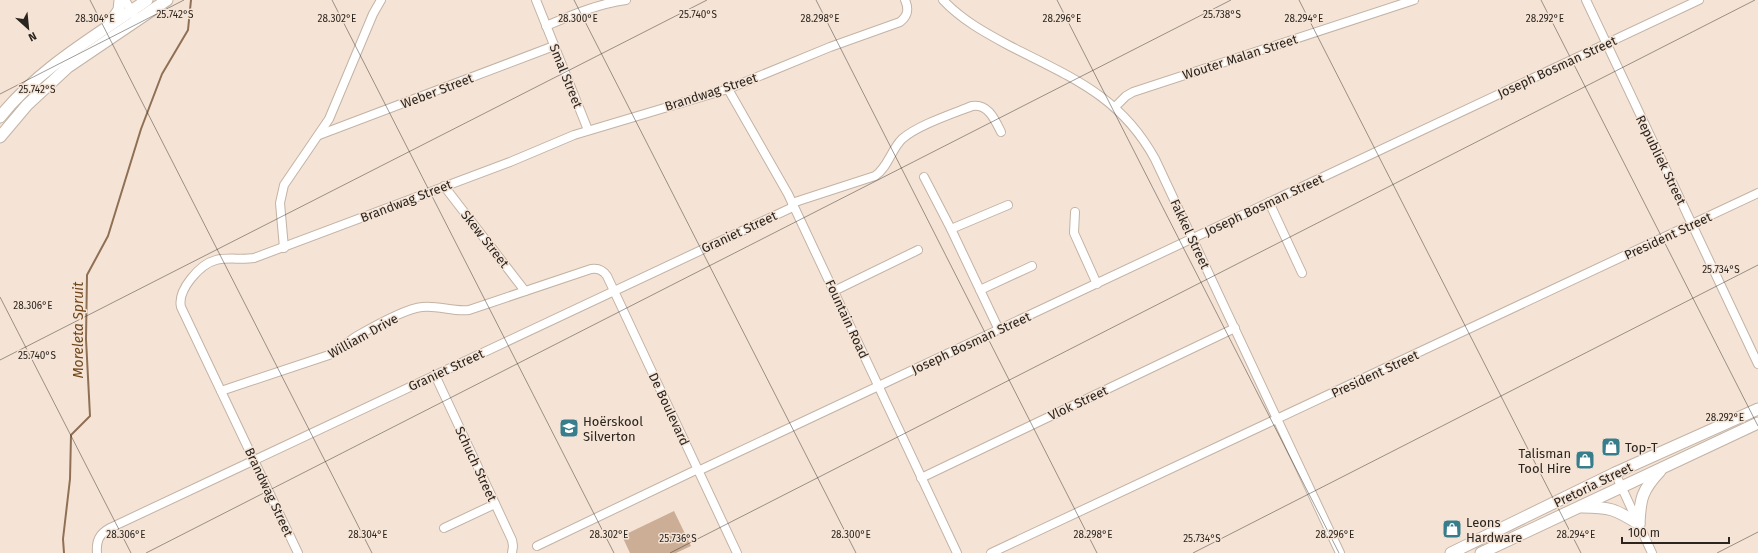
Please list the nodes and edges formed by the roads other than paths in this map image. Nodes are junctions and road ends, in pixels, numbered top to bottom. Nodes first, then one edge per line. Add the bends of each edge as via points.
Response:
1 (120, 0) edge
2 (125, 0) edge
3 (147, 0) edge
4 (166, 0) edge
5 (381, 0) edge
6 (536, 0) edge
7 (626, 0) edge
8 (905, 0) edge
9 (943, 0) edge
10 (1414, 0) edge
11 (1586, 0) edge
12 (1699, 0) edge
13 (134, 16) junction
14 (546, 26) junction
15 (104, 29) junction
16 (1606, 44) junction
17 (554, 46) junction
18 (728, 89) junction
19 (1115, 107) junction
20 (0, 117) edge
21 (588, 130) junction
22 (1001, 132) dead end
23 (319, 135) junction
24 (0, 137) edge
25 (924, 177) dead end
26 (444, 186) junction
27 (1758, 193) edge
28 (1269, 202) junction
29 (793, 205) junction
30 (1008, 205) dead end
31 (1075, 212) dead end
32 (1692, 224) junction
33 (951, 229) junction
34 (1192, 239) junction
35 (284, 248) junction
36 (918, 250) dead end
37 (1032, 266) dead end
38 (598, 269) joint
39 (1302, 272) dead end
40 (1097, 284) junction
41 (980, 290) junction
42 (525, 291) junction
43 (614, 291) junction
44 (834, 291) junction
45 (1235, 328) junction
46 (999, 330) junction
47 (1758, 364) edge
48 (435, 375) junction
49 (878, 386) junction
50 (221, 391) junction
51 (1758, 410) edge
52 (1277, 420) junction
53 (1758, 423) edge
54 (254, 461) junction
55 (1665, 467) junction
56 (698, 470) junction
57 (1615, 473) junction
58 (922, 478) junction
59 (1621, 487) junction
60 (495, 504) junction
61 (1578, 507) junction
62 (1639, 524) junction
63 (444, 528) dead end
64 (537, 546) dead end
65 (96, 553) edge
66 (298, 553) edge
67 (512, 553) edge
68 (737, 553) edge
69 (957, 553) edge
70 (991, 553) edge
71 (1340, 553) edge
72 (1452, 553) edge
73 (1481, 553) edge
74 (1652, 553) edge

1 - 15 main road via 116,16
2 - 13 street
3 - 13 main road
4 - 13 main road
5 - 23 street via 334,110
6 - 14 street, Smal Street
7 - 14 street via 587,9
8 - 18 street, Brandwag Street via 908,9 906,16 894,25 830,47
9 - 19 street, Fakkel Street via 971,24 1090,88
10 - 19 street, Wouter Malan Street via 1132,92
11 - 16 street, Republiek Street
12 - 16 street, Joseph Bosman Street
13 - 15 main road
13 - 24 main road via 68,67 27,104
14 - 17 street, Smal Street
15 - 20 main road via 57,62
16 - 28 street, Joseph Bosman Street
16 - 32 street, Republiek Street
17 - 21 street, Smal Street
17 - 23 street, Weber Street
18 - 21 street, Brandwag Street
18 - 29 street, Fountain Road
19 - 34 street, Fakkel Street via 1146,143
21 - 26 street, Brandwag Street
22 - 29 street, Graniet Street via 987,110 972,106 903,138 882,171 875,176
23 - 35 street via 282,190 280,203
25 - 33 street
26 - 35 street, Brandwag Street
26 - 42 street, Skew Street
27 - 32 street, President Street
28 - 34 street, Joseph Bosman Street
28 - 39 street
29 - 43 street, Graniet Street
29 - 44 street, Fountain Road
30 - 33 street
31 - 40 street via 1074,233
32 - 47 street, Republiek Street
32 - 52 street, President Street
33 - 41 street
34 - 40 street, Joseph Bosman Street
34 - 45 street, Fakkel Street
35 - 50 street, Brandwag Street via 254,258 214,261 201,269 182,293 181,307
36 - 44 street
37 - 41 street
38 - 42 street, William Drive via 591,269
38 - 43 street, De Boulevard via 606,274
40 - 46 street, Joseph Bosman Street
41 - 46 street
42 - 50 street, William Drive via 469,310 415,308 357,336 343,348 329,355
43 - 48 street, Graniet Street
43 - 56 street, De Boulevard
44 - 49 street, Fountain Road
45 - 52 street, Fakkel Street
45 - 58 street, Vlok Street
46 - 49 street, Joseph Bosman Street
48 - 54 street, Graniet Street
48 - 60 street, Schuch Street
49 - 56 street, Joseph Bosman Street
49 - 58 street, Fountain Road
50 - 54 street, Brandwag Street
51 - 57 main road, Pretoria Street
52 - 70 street, President Street
52 - 71 street, Fakkel Street
53 - 55 main road, Pretoria Street
54 - 65 street, Graniet Street via 110,528 99,536
54 - 66 street, Brandwag Street
55 - 59 main road, Pretoria Street
55 - 62 main road via 1642,494
56 - 64 street, Joseph Bosman Street
56 - 68 street, De Boulevard
57 - 59 street
57 - 72 main road, Pretoria Street
58 - 69 street, Fountain Road
59 - 61 main road, Pretoria Street
59 - 62 street
60 - 63 street
60 - 67 street, Schuch Street via 512,540
61 - 62 main road via 1609,508 1623,513
61 - 73 main road, Pretoria Street
62 - 74 street

